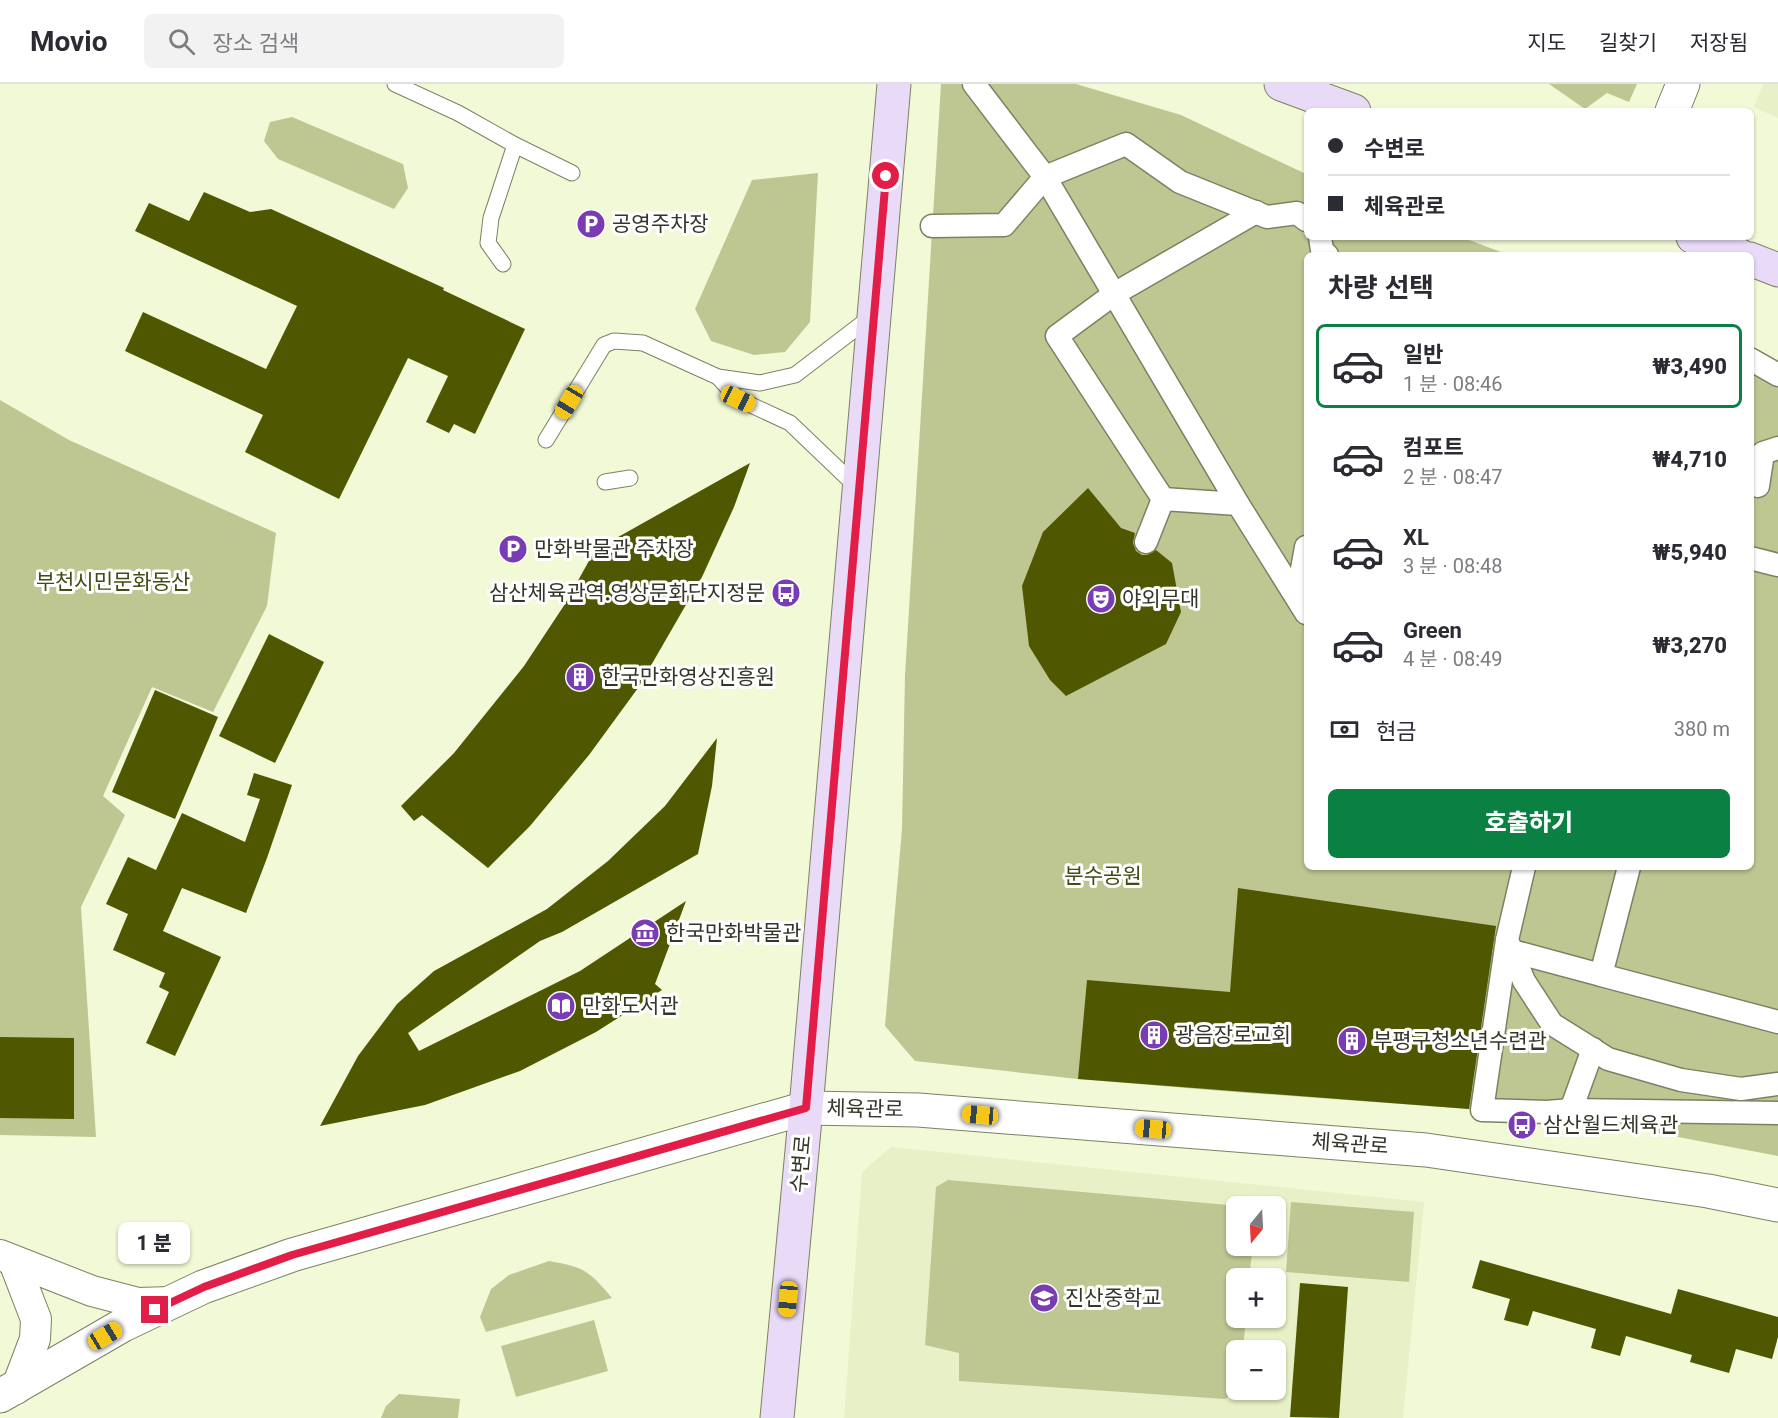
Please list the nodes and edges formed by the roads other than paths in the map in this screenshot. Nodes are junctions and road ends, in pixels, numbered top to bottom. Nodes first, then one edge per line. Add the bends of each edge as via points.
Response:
1 (395, 84) edge
2 (894, 84) edge
3 (974, 84) edge
4 (1281, 84) edge
5 (1683, 84) edge
6 (1346, 108) edge
7 (1673, 108) edge
8 (515, 145) junction
9 (572, 173) dead end
10 (1045, 177) junction
11 (1256, 212) junction
12 (1304, 218) edge
13 (932, 226) dead end
14 (1701, 240) edge
15 (1731, 252) edge
16 (1754, 261) edge
17 (503, 264) dead end
18 (1778, 270) edge
19 (1114, 294) junction
20 (874, 314) junction
21 (1754, 361) edge
22 (1778, 375) edge
23 (718, 377) junction
24 (546, 440) dead end
25 (1764, 450) edge
26 (630, 478) dead end
27 (605, 482) dead end
28 (1762, 486) edge
29 (859, 489) junction
30 (1163, 499) junction
31 (1238, 504) junction
32 (1146, 542) dead end
33 (1754, 559) edge
34 (1778, 565) edge
35 (1304, 576) edge
36 (1302, 605) edge
37 (1519, 870) edge
38 (1628, 870) edge
39 (1509, 946) junction
40 (1601, 975) junction
41 (1778, 1022) edge
42 (1593, 1049) junction
43 (1778, 1084) edge
44 (806, 1108) junction
45 (1571, 1110) junction
46 (1778, 1113) edge
47 (1778, 1205) edge
48 (7, 1259) edge
49 (171, 1302) junction
50 (8, 1392) edge
51 (777, 1418) edge

1 - 8 lane
2 - 20 main road, 수변로
3 - 10 street
4 - 6 main road
5 - 7 street
8 - 9 lane
8 - 17 lane via 491,218 488,243
10 - 11 street via 1126,144 1180,182
10 - 13 street via 1004,225
10 - 19 street
11 - 12 street via 1267,217 1297,213
11 - 19 street
14 - 15 main road
16 - 18 main road
19 - 30 street via 1057,336
19 - 31 street
20 - 23 lane via 795,375 760,382
20 - 29 main road, 수변로
21 - 22 street
23 - 24 lane via 643,343 614,341 604,345
23 - 29 lane via 738,399 790,423
25 - 28 street
26 - 27 lane
29 - 44 main road, 수변로
30 - 31 street
30 - 32 street
31 - 36 street
33 - 34 street
35 - 36 street
37 - 39 street
38 - 40 street
39 - 40 street
39 - 42 street via 1524,981 1552,1024
39 - 45 street via 1482,1110
40 - 41 street
42 - 43 street via 1608,1059 1682,1080 1741,1089
42 - 45 street
44 - 47 street, 체육관로 via 918,1110 1426,1150 1708,1191
44 - 49 street, 체육관로 via 292,1255
44 - 51 main road, 수변로
45 - 46 street
48 - 49 street via 92,1292 138,1303
48 - 50 street via 36,1319 35,1339
49 - 50 street, 체육관로 via 123,1325

